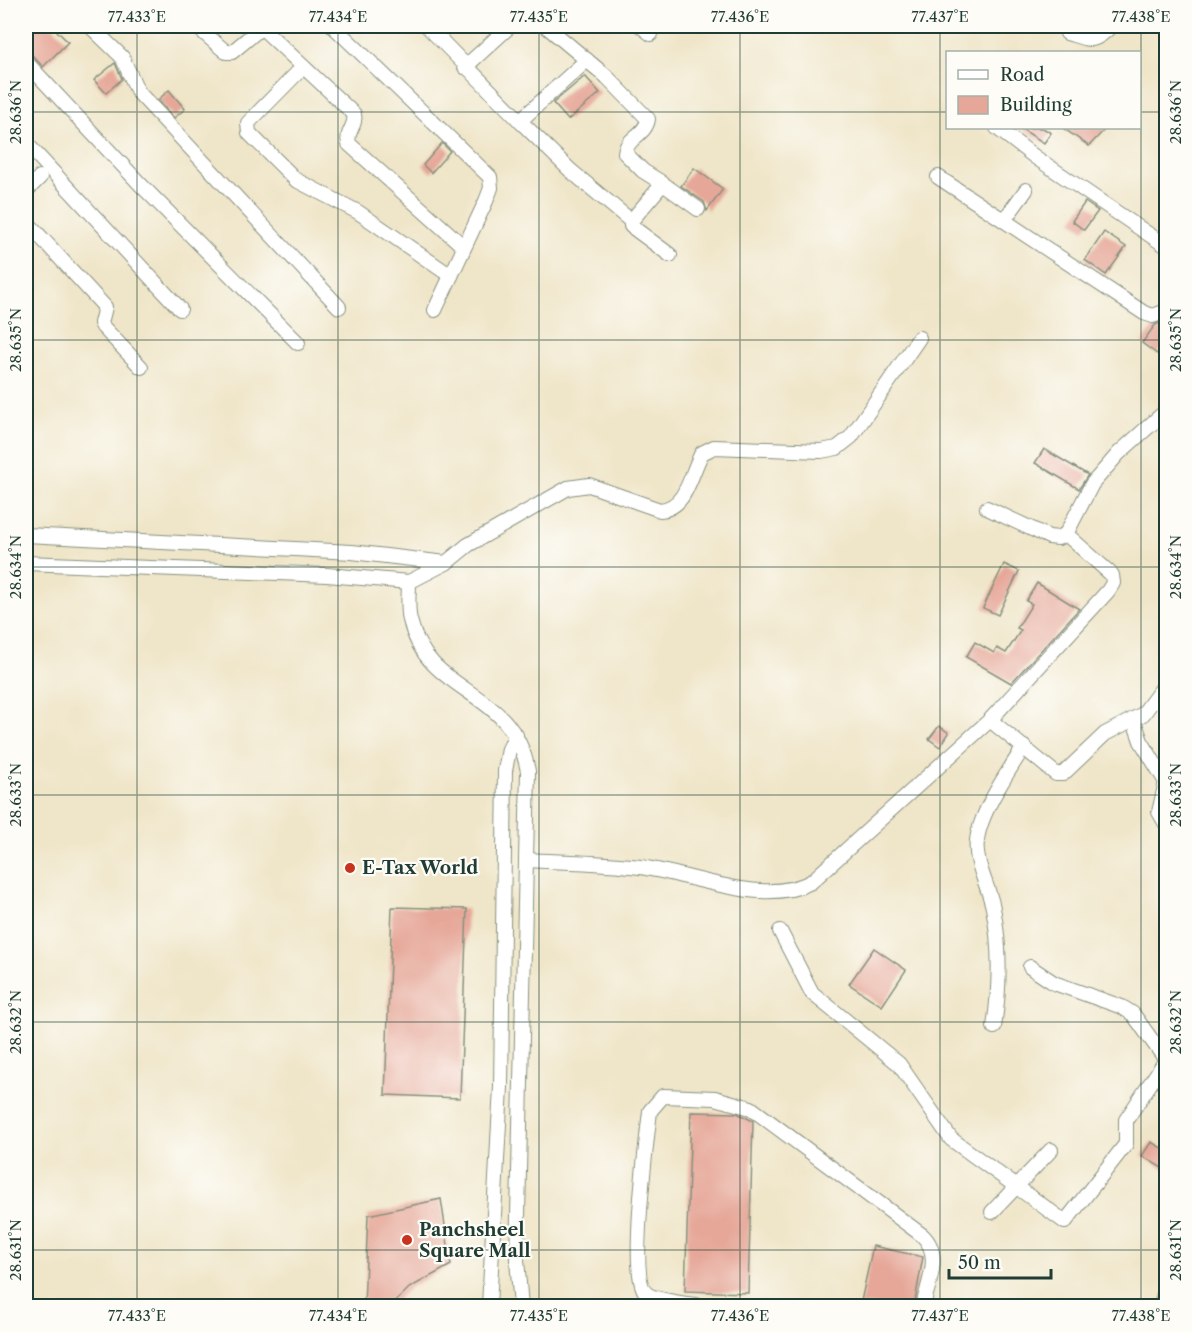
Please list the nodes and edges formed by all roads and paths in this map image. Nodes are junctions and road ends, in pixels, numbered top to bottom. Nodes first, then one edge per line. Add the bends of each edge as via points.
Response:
1 (90, 26) edge
2 (196, 26) edge
3 (262, 26) edge
4 (333, 26) edge
5 (427, 26) edge
6 (510, 26) edge
7 (548, 26) edge
8 (1065, 26) edge
9 (1111, 26) edge
10 (587, 60) junction
11 (26, 62) edge
12 (303, 67) junction
13 (465, 67) junction
14 (522, 123) junction
15 (998, 129) edge
16 (26, 143) edge
17 (40, 177) dead end
18 (938, 177) dead end
19 (658, 181) junction
20 (1026, 190) dead end
21 (26, 191) edge
22 (698, 209) dead end
23 (1005, 219) junction
24 (26, 221) edge
25 (631, 221) junction
26 (1167, 246) edge
27 (464, 247) junction
28 (670, 255) dead end
29 (451, 276) junction
30 (339, 307) dead end
31 (180, 309) dead end
32 (435, 310) dead end
33 (1167, 311) edge
34 (919, 338) dead end
35 (298, 344) dead end
36 (141, 367) dead end
37 (1167, 411) edge
38 (987, 508) dead end
39 (1066, 534) junction
40 (26, 535) edge
41 (26, 562) edge
42 (446, 563) junction
43 (410, 582) junction
44 (1165, 689) edge
45 (990, 720) junction
46 (1134, 721) junction
47 (516, 735) junction
48 (1024, 747) junction
49 (1167, 824) edge
50 (526, 860) junction
51 (505, 878) junction
52 (525, 879) junction
53 (780, 932) dead end
54 (1030, 967) dead end
55 (994, 1027) dead end
56 (1166, 1060) edge
57 (1051, 1150) dead end
58 (1017, 1187) junction
59 (992, 1212) dead end
60 (492, 1258) junction
61 (517, 1260) junction
62 (1167, 1286) edge
63 (489, 1306) edge
64 (521, 1306) edge
65 (702, 1306) edge
66 (923, 1306) edge
67 (1161, 1306) edge

1 - 30 street via 122,57 138,92
2 - 3 street via 226,52 232,52
3 - 12 street
4 - 27 street via 490,177 490,188
5 - 13 street
6 - 13 street
7 - 10 street
8 - 9 street via 1067,33 1096,40
10 - 14 street
10 - 19 street via 648,119 645,129 627,144 625,153
11 - 35 street
12 - 27 street via 354,114 349,144
12 - 29 street via 248,123 249,133 296,180 358,212
13 - 14 street
14 - 25 street
15 - 26 street
16 - 31 street
17 - 21 street
18 - 23 street
19 - 22 street
19 - 25 street via 656,194
20 - 23 street
23 - 33 street via 1144,313 1153,316
24 - 36 street via 105,307 103,327
25 - 28 street via 634,230
27 - 29 street
29 - 32 street
34 - 42 street via 851,436 837,448 821,451 714,447 702,453 680,502 672,509 660,510 589,485 568,488 468,545
37 - 39 street via 1119,453 1092,484
38 - 39 street via 1049,537
39 - 45 street via 1104,566 1113,583
40 - 42 street via 352,552
41 - 43 street
42 - 43 street
43 - 47 street via 409,618 417,643 431,664 491,705
44 - 46 street
45 - 48 street
45 - 50 street via 800,888 760,891 641,867
46 - 48 street via 1106,734 1063,774 1056,774
46 - 49 street via 1141,741 1166,782 1159,812
47 - 50 street via 528,771
47 - 51 street via 505,771
48 - 55 street via 995,795 976,841 998,941 999,995
50 - 52 street
51 - 52 street
51 - 60 street via 501,1087
52 - 61 street
53 - 58 street via 812,993 899,1064 951,1138
54 - 56 street via 1054,983 1133,1014
56 - 58 street via 1126,1120 1126,1144 1065,1222
57 - 58 street
58 - 59 street
60 - 61 street
60 - 63 street
61 - 64 street
62 - 67 street
65 - 66 street via 648,1295 640,1285 638,1247 650,1111 663,1096 715,1098 751,1108 922,1235 930,1242 934,1254

